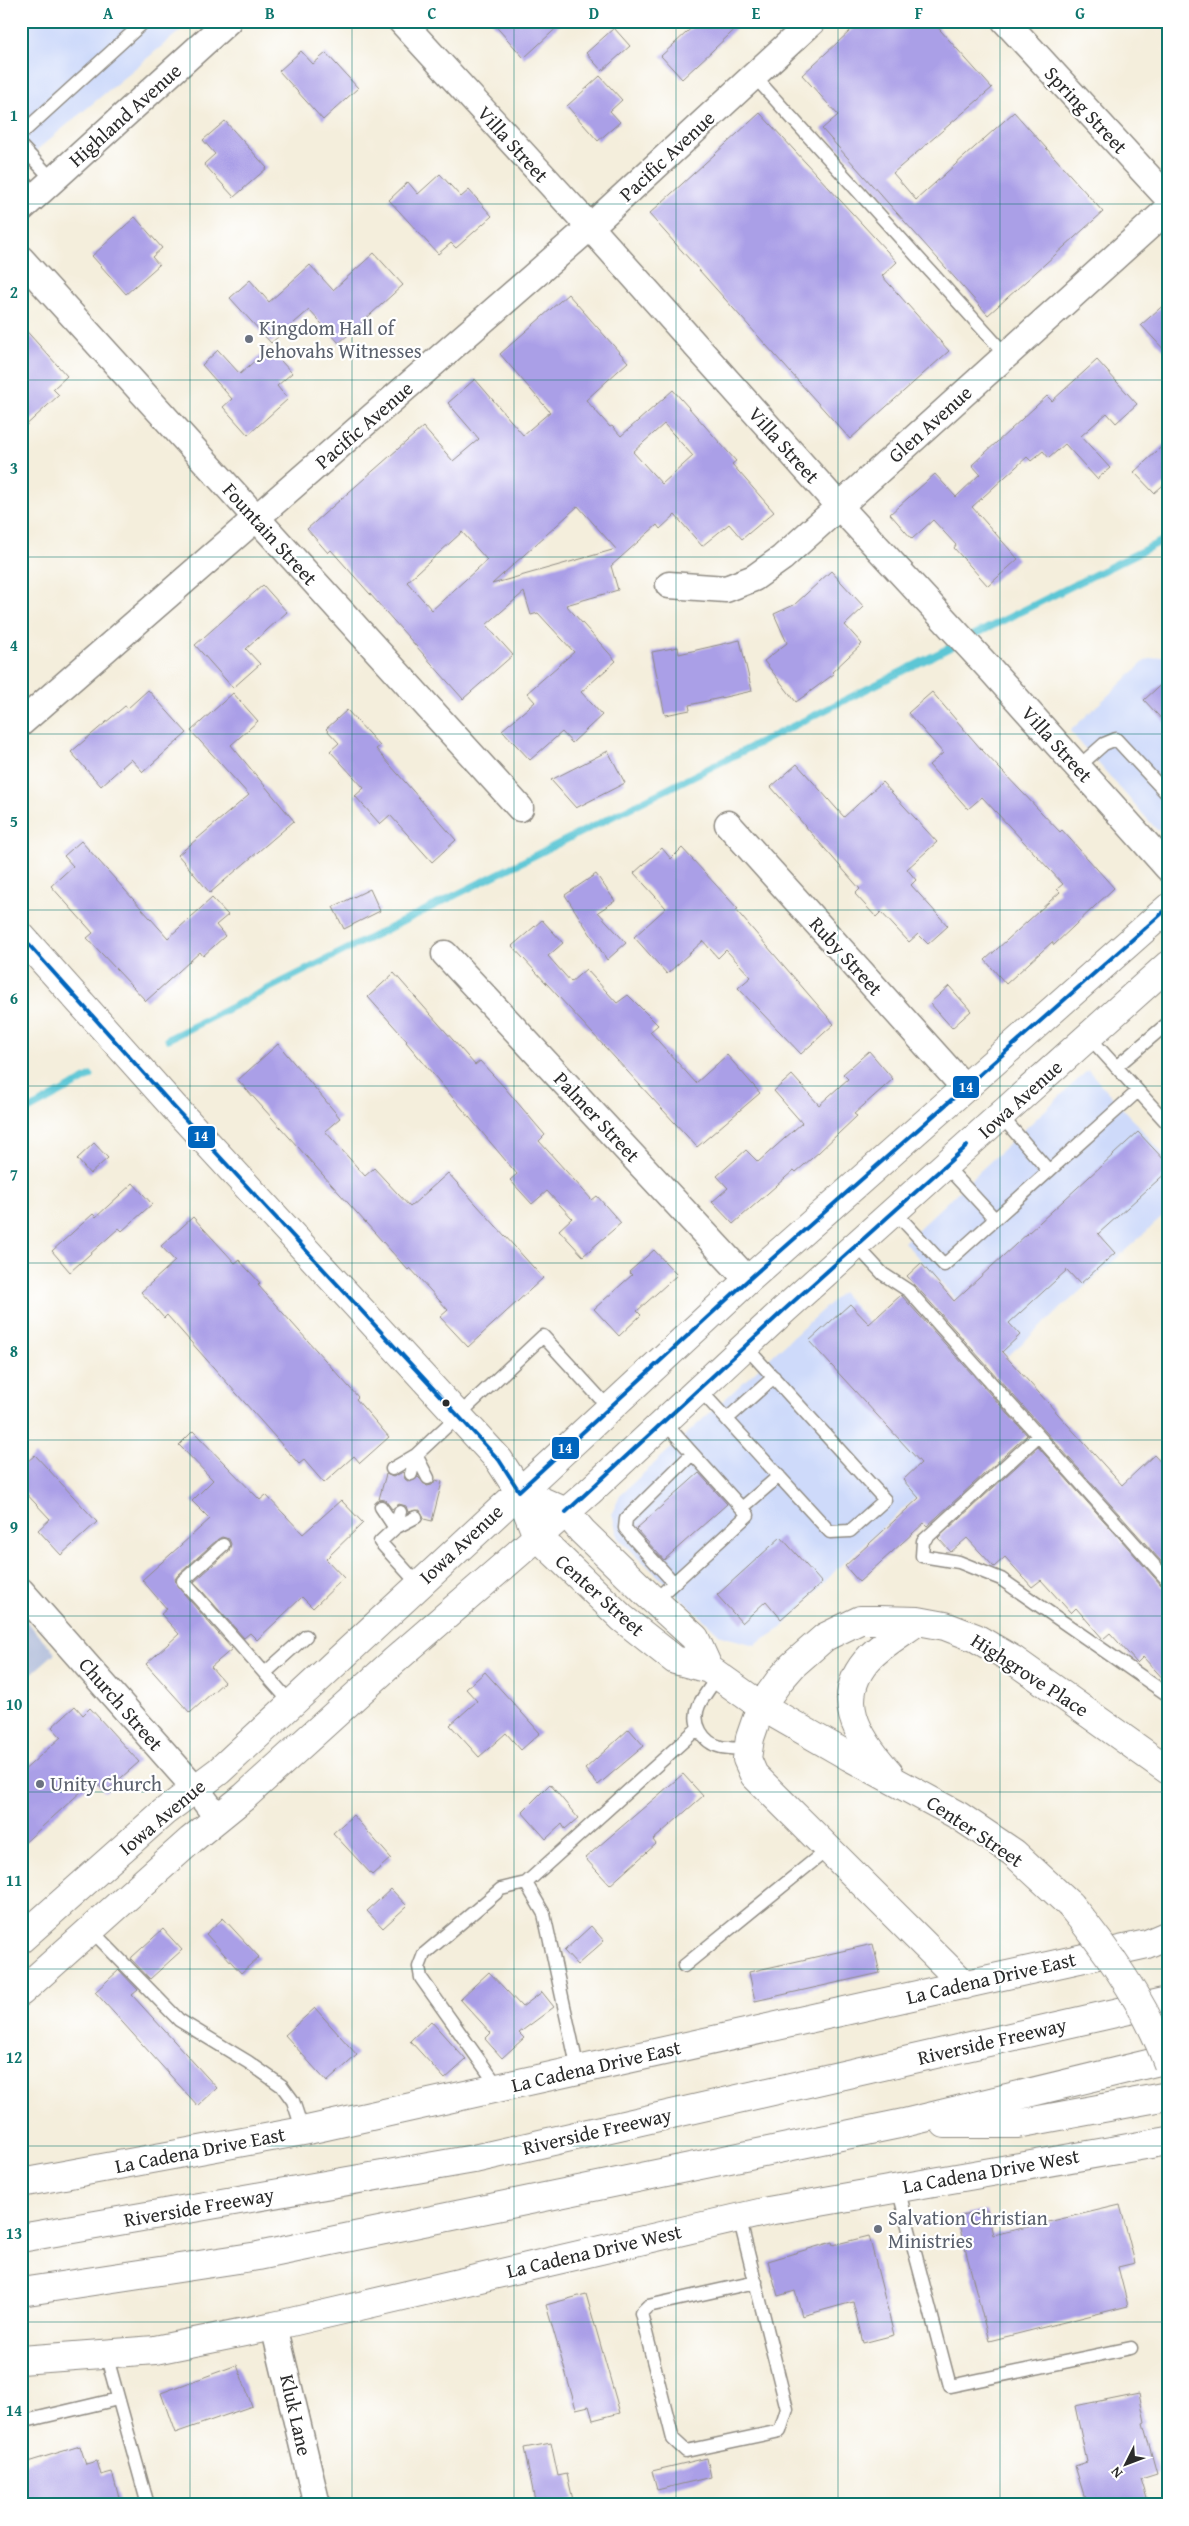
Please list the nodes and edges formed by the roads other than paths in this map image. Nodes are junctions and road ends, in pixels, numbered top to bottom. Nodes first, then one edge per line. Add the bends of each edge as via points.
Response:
1 (145, 21) edge
2 (228, 21) edge
3 (401, 21) edge
4 (813, 21) edge
5 (1005, 21) edge
6 (754, 76) junction
7 (21, 134) edge
8 (21, 146) edge
9 (53, 180) junction
10 (1168, 198) edge
11 (21, 209) edge
12 (1168, 209) edge
13 (590, 227) junction
14 (21, 260) edge
15 (1006, 355) junction
16 (839, 506) junction
17 (256, 519) junction
18 (669, 585) dead end
19 (21, 723) edge
20 (1078, 767) junction
21 (1168, 795) edge
22 (520, 808) dead end
23 (728, 824) dead end
24 (1168, 868) edge
25 (1168, 908) edge
26 (21, 936) edge
27 (445, 954) dead end
28 (1168, 965) edge
29 (1168, 1023) edge
30 (1088, 1037) junction
31 (1116, 1067) junction
32 (965, 1088) junction
33 (1138, 1091) junction
34 (1001, 1116) junction
35 (1168, 1124) edge
36 (945, 1166) junction
37 (1049, 1171) junction
38 (894, 1212) junction
39 (995, 1219) junction
40 (856, 1245) junction
41 (748, 1280) junction
42 (745, 1346) junction
43 (774, 1377) junction
44 (699, 1389) junction
45 (609, 1408) junction
46 (457, 1416) junction
47 (727, 1419) junction
48 (664, 1422) junction
49 (1038, 1436) junction
50 (692, 1454) junction
51 (416, 1455) junction
52 (392, 1469) dead end
53 (411, 1474) dead end
54 (779, 1476) junction
55 (428, 1478) dead end
56 (519, 1491) junction
57 (381, 1507) dead end
58 (742, 1508) junction
59 (400, 1512) dead end
60 (566, 1512) junction
61 (416, 1517) dead end
62 (396, 1528) junction
63 (537, 1536) junction
64 (223, 1545) dead end
65 (1168, 1581) edge
66 (674, 1583) junction
67 (418, 1584) junction
68 (21, 1591) edge
69 (654, 1601) junction
70 (30, 1611) edge
71 (918, 1621) junction
72 (306, 1636) dead end
73 (713, 1672) junction
74 (265, 1673) junction
75 (1168, 1695) edge
76 (292, 1703) junction
77 (761, 1706) junction
78 (698, 1728) junction
79 (748, 1749) junction
80 (1168, 1770) edge
81 (898, 1783) junction
82 (195, 1788) junction
83 (218, 1818) junction
84 (828, 1849) junction
85 (526, 1883) junction
86 (90, 1930) junction
87 (1168, 1935) edge
88 (21, 1939) edge
89 (684, 1966) dead end
90 (965, 1985) junction
91 (21, 1992) edge
92 (1168, 2001) edge
93 (1168, 2059) edge
94 (1168, 2064) edge
95 (578, 2070) junction
96 (499, 2088) junction
97 (1168, 2096) edge
98 (904, 2124) junction
99 (303, 2131) junction
100 (1168, 2141) edge
101 (21, 2184) edge
102 (898, 2188) junction
103 (739, 2217) junction
104 (21, 2238) edge
105 (756, 2282) junction
106 (21, 2292) edge
107 (274, 2326) junction
108 (1131, 2348) dead end
109 (106, 2354) junction
110 (21, 2360) edge
111 (118, 2399) junction
112 (21, 2422) edge
113 (148, 2505) edge
114 (317, 2505) edge

1 - 7 lane
2 - 9 street, Highland Avenue
3 - 13 street, Villa Street
4 - 6 street, Pacific Avenue
5 - 10 street, Spring Street
6 - 13 street, Pacific Avenue
6 - 15 lane
8 - 9 lane
9 - 11 street, Highland Avenue
12 - 15 street, Glen Avenue
13 - 16 street, Villa Street
13 - 17 street, Pacific Avenue
14 - 17 street, Fountain Street
15 - 16 street, Glen Avenue
16 - 18 street, Glen Avenue via 782,558 754,578 726,589
16 - 20 street, Villa Street
17 - 19 street, Pacific Avenue
17 - 22 street, Fountain Street
20 - 21 lane via 1104,744 1116,739
20 - 24 street, Villa Street
23 - 32 street, Ruby Street
25 - 32 main road, Iowa Avenue
26 - 46 main road, Center Street
27 - 41 street, Palmer Street
28 - 30 main road, Iowa Avenue
29 - 31 lane
30 - 31 lane
30 - 34 main road, Iowa Avenue
31 - 33 lane
32 - 41 main road, Iowa Avenue
33 - 35 lane
33 - 37 lane
34 - 36 main road, Iowa Avenue
34 - 37 lane
36 - 38 main road, Iowa Avenue
36 - 39 lane
37 - 39 lane
38 - 39 lane via 944,1265
38 - 40 main road, Iowa Avenue
40 - 42 main road, Iowa Avenue
40 - 49 lane via 883,1274 909,1291
41 - 45 main road, Iowa Avenue
42 - 43 lane
42 - 44 main road, Iowa Avenue
43 - 47 lane
43 - 54 lane via 886,1500 850,1532 830,1532
44 - 47 lane
44 - 48 main road, Iowa Avenue
45 - 46 lane via 543,1336
45 - 56 main road, Iowa Avenue
46 - 51 lane
46 - 56 main road, Center Street via 499,1460
47 - 54 lane
48 - 50 lane
48 - 60 main road, Iowa Avenue
49 - 65 lane
49 - 75 lane via 923,1541 922,1556 959,1562 1001,1578
50 - 58 lane
50 - 66 lane via 626,1519 625,1528
51 - 52 lane
51 - 53 lane
51 - 55 lane
54 - 58 lane
56 - 60 main road, Center Street
56 - 63 main road, Center Street
56 - 67 main road, Iowa Avenue
57 - 62 lane
58 - 66 lane via 748,1515
59 - 62 lane
60 - 63 main road, Iowa Avenue
60 - 69 main road, Center Street
61 - 62 lane
62 - 67 lane via 380,1542
63 - 73 main road, Center Street via 622,1618 676,1660
63 - 83 main road, Iowa Avenue
64 - 74 lane via 183,1581
66 - 69 lane
67 - 76 main road, Iowa Avenue
68 - 70 street, Church Street
69 - 73 main road, Center Street via 695,1638
70 - 82 street, Church Street
71 - 77 main road, Highgrove Place via 860,1620 825,1637 793,1665
71 - 80 main road, Highgrove Place via 945,1626 976,1638 1012,1659
71 - 81 main road via 872,1655 860,1669 852,1687 850,1708 856,1727 870,1753
72 - 74 lane
73 - 77 main road, Center Street
73 - 78 lane via 699,1705
74 - 76 lane
76 - 82 main road, Iowa Avenue
77 - 79 main road
77 - 81 main road, Center Street
78 - 79 lane via 711,1744
78 - 85 lane
79 - 84 main road via 747,1760 754,1776
81 - 94 main road, Center Street, bridge via 959,1816 1014,1853 1070,1905 1101,1942 1127,1982
82 - 83 street, Church Street
82 - 88 main road, Iowa Avenue
83 - 86 main road, Iowa Avenue
84 - 89 lane
84 - 90 main road
85 - 95 lane via 544,1914
85 - 96 lane via 501,1889 424,1954 419,1967 421,1978
86 - 91 main road, Iowa Avenue
86 - 99 lane via 175,2017 282,2086 293,2100
87 - 90 main road, La Cadena Drive East via 1147,1944
90 - 95 main road, La Cadena Drive East
92 - 104 main road, Riverside Freeway via 474,2159
93 - 98 main road
95 - 96 main road, La Cadena Drive East
96 - 99 main road, La Cadena Drive East
97 - 98 main road via 1018,2124
98 - 106 main road via 258,2256
99 - 101 main road, La Cadena Drive East
100 - 102 main road, La Cadena Drive West
102 - 103 main road, La Cadena Drive West
102 - 108 lane via 950,2386
103 - 105 lane
103 - 107 main road, La Cadena Drive West
105 - 105 lane via 787,2409 780,2431 686,2451 673,2440 641,2313 648,2306
107 - 109 main road, La Cadena Drive West via 155,2350
107 - 114 street, Kluk Lane
109 - 110 main road, La Cadena Drive West
109 - 111 lane
111 - 112 lane
111 - 113 lane

